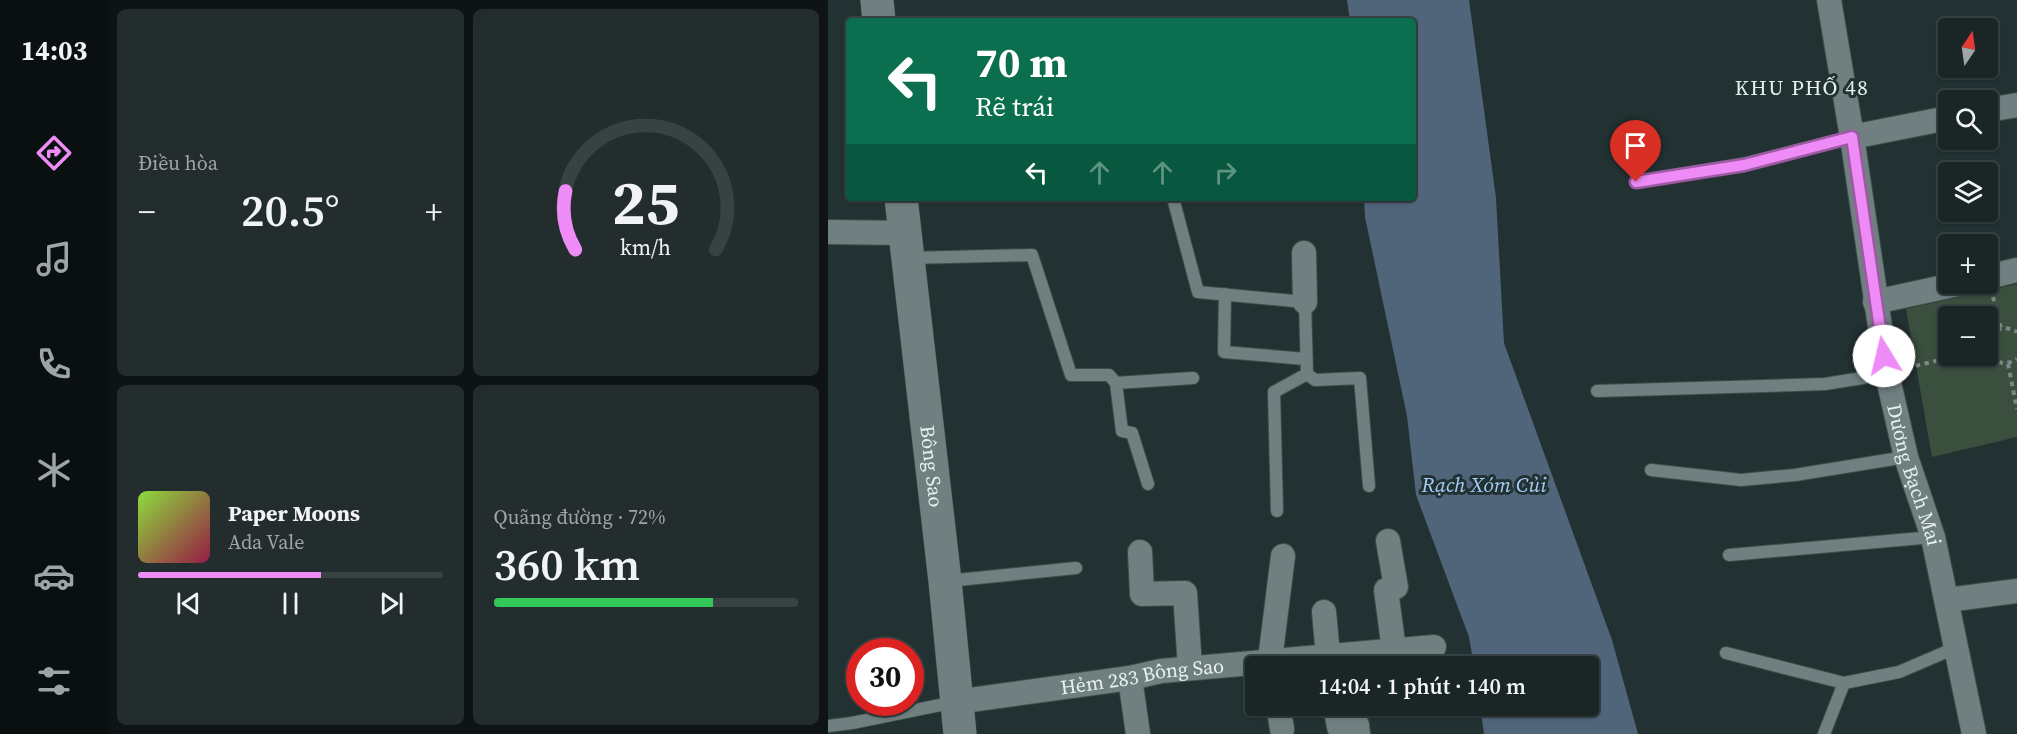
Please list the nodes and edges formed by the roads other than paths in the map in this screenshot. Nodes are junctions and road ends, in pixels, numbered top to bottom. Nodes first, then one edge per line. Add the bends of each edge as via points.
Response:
1 (876, 0) edge
2 (1828, 0) edge
3 (879, 18) edge
4 (2017, 105) edge
5 (1998, 108) edge
6 (1938, 120) edge
7 (1852, 137) junction
8 (1636, 182) dead end
9 (901, 201) edge
10 (1174, 201) edge
11 (828, 232) edge
12 (907, 246) junction
13 (1304, 253) dead end
14 (2017, 270) edge
15 (1998, 275) edge
16 (1938, 288) edge
17 (1225, 294) junction
18 (1305, 302) junction
19 (1875, 302) junction
20 (1306, 359) junction
21 (1307, 374) junction
22 (1887, 374) junction
23 (1193, 378) dead end
24 (1116, 383) junction
25 (1597, 391) dead end
26 (1906, 458) junction
27 (1651, 470) dead end
28 (1148, 484) dead end
29 (1369, 486) dead end
30 (1277, 512) dead end
31 (1933, 537) junction
32 (1388, 541) dead end
33 (1140, 552) dead end
34 (1729, 555) dead end
35 (1283, 556) dead end
36 (1076, 568) dead end
37 (945, 581) junction
38 (2017, 591) edge
39 (1947, 600) junction
40 (1324, 612) dead end
41 (1434, 647) dead end
42 (1955, 648) junction
43 (1394, 650) junction
44 (1726, 653) dead end
45 (1271, 656) edge
46 (1328, 656) edge
47 (1354, 656) edge
48 (1245, 665) edge
49 (1190, 668) junction
50 (1130, 678) junction
51 (1844, 683) junction
52 (956, 702) junction
53 (1280, 716) edge
54 (1337, 716) edge
55 (828, 726) edge
56 (1282, 729) dead end
57 (960, 734) edge
58 (1138, 734) edge
59 (1358, 734) edge
60 (1824, 734) edge
61 (1974, 734) edge

1 - 3 street
2 - 7 street, Dương Bạch Mai
4 - 5 street
6 - 7 street
7 - 8 lane via 1744,165
7 - 19 street, Dương Bạch Mai
9 - 12 street, Bông Sao
10 - 17 lane via 1198,292
11 - 12 street
12 - 24 lane via 1032,255 1071,375 1109,375
12 - 37 street, Bông Sao
13 - 18 street
14 - 15 street
16 - 19 street
17 - 18 lane
17 - 20 lane via 1224,352
18 - 20 lane
19 - 22 street, Dương Bạch Mai
20 - 21 lane
21 - 29 lane via 1315,380 1360,378
21 - 30 lane via 1274,392
22 - 25 lane via 1825,384
22 - 26 street, Dương Bạch Mai
23 - 24 lane
24 - 28 lane via 1122,431 1132,434
26 - 27 lane via 1741,480
26 - 31 street, Dương Bạch Mai
31 - 34 lane
31 - 39 street, Dương Bạch Mai
32 - 43 street via 1396,587 1386,590
33 - 49 street via 1142,594 1185,593
35 - 45 street
36 - 37 lane
37 - 52 street, Bông Sao
38 - 39 street
39 - 42 street, Dương Bạch Mai
40 - 46 street
41 - 43 street, Hẻm 283 Bông Sao
42 - 51 lane via 1899,672
42 - 61 street, Dương Bạch Mai
43 - 47 street, Hẻm 283 Bông Sao
44 - 51 lane
48 - 49 street, Hẻm 283 Bông Sao
49 - 50 street, Hẻm 283 Bông Sao
50 - 52 street, Hẻm 283 Bông Sao
50 - 58 street
51 - 60 lane
52 - 55 lane
52 - 57 street, Bông Sao
53 - 56 street
54 - 59 street via 1339,727 1357,724

